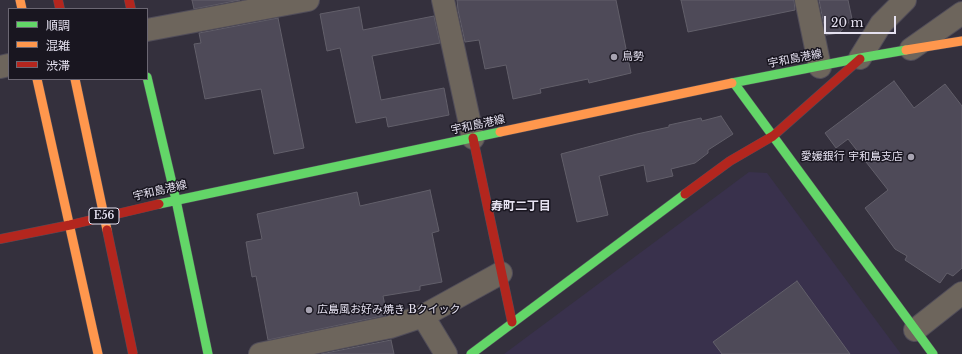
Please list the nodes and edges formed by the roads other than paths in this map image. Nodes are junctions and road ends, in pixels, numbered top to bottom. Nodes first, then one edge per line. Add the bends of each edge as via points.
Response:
1 (308, 0) edge
2 (442, 0) edge
3 (806, 0) edge
4 (905, 0) edge
5 (962, 12) edge
6 (148, 30) edge
7 (962, 42) edge
8 (911, 49) junction
9 (860, 58) junction
10 (820, 67) junction
11 (37, 80) edge
12 (75, 80) edge
13 (148, 80) edge
14 (734, 83) junction
15 (773, 136) junction
16 (473, 138) junction
17 (176, 200) junction
18 (70, 225) junction
19 (0, 239) edge
20 (502, 273) junction
21 (962, 294) edge
22 (422, 316) junction
23 (512, 322) junction
24 (915, 330) junction
25 (98, 354) edge
26 (133, 354) edge
27 (208, 354) edge
28 (260, 354) edge
29 (446, 354) edge
30 (471, 354) edge
31 (933, 354) edge

1 - 6 street
2 - 16 street
3 - 10 street
4 - 9 street via 881,24
5 - 8 street
7 - 8 main road, 宇和島港線
8 - 9 main road, 宇和島港線
9 - 10 main road, 宇和島港線
9 - 15 main road
10 - 14 main road, 宇和島港線
11 - 18 main road
12 - 26 main road, E56, bridge
13 - 17 main road
14 - 15 main road
14 - 16 main road, 宇和島港線
15 - 23 main road via 730,161
15 - 24 main road
16 - 17 main road, 宇和島港線
16 - 20 main road
17 - 18 main road, 宇和島港線
17 - 27 main road
18 - 19 main road, 宇和島港線
18 - 25 main road
20 - 22 street
20 - 23 main road
21 - 24 street
22 - 28 street via 390,327
22 - 29 street
23 - 30 main road
24 - 31 main road

